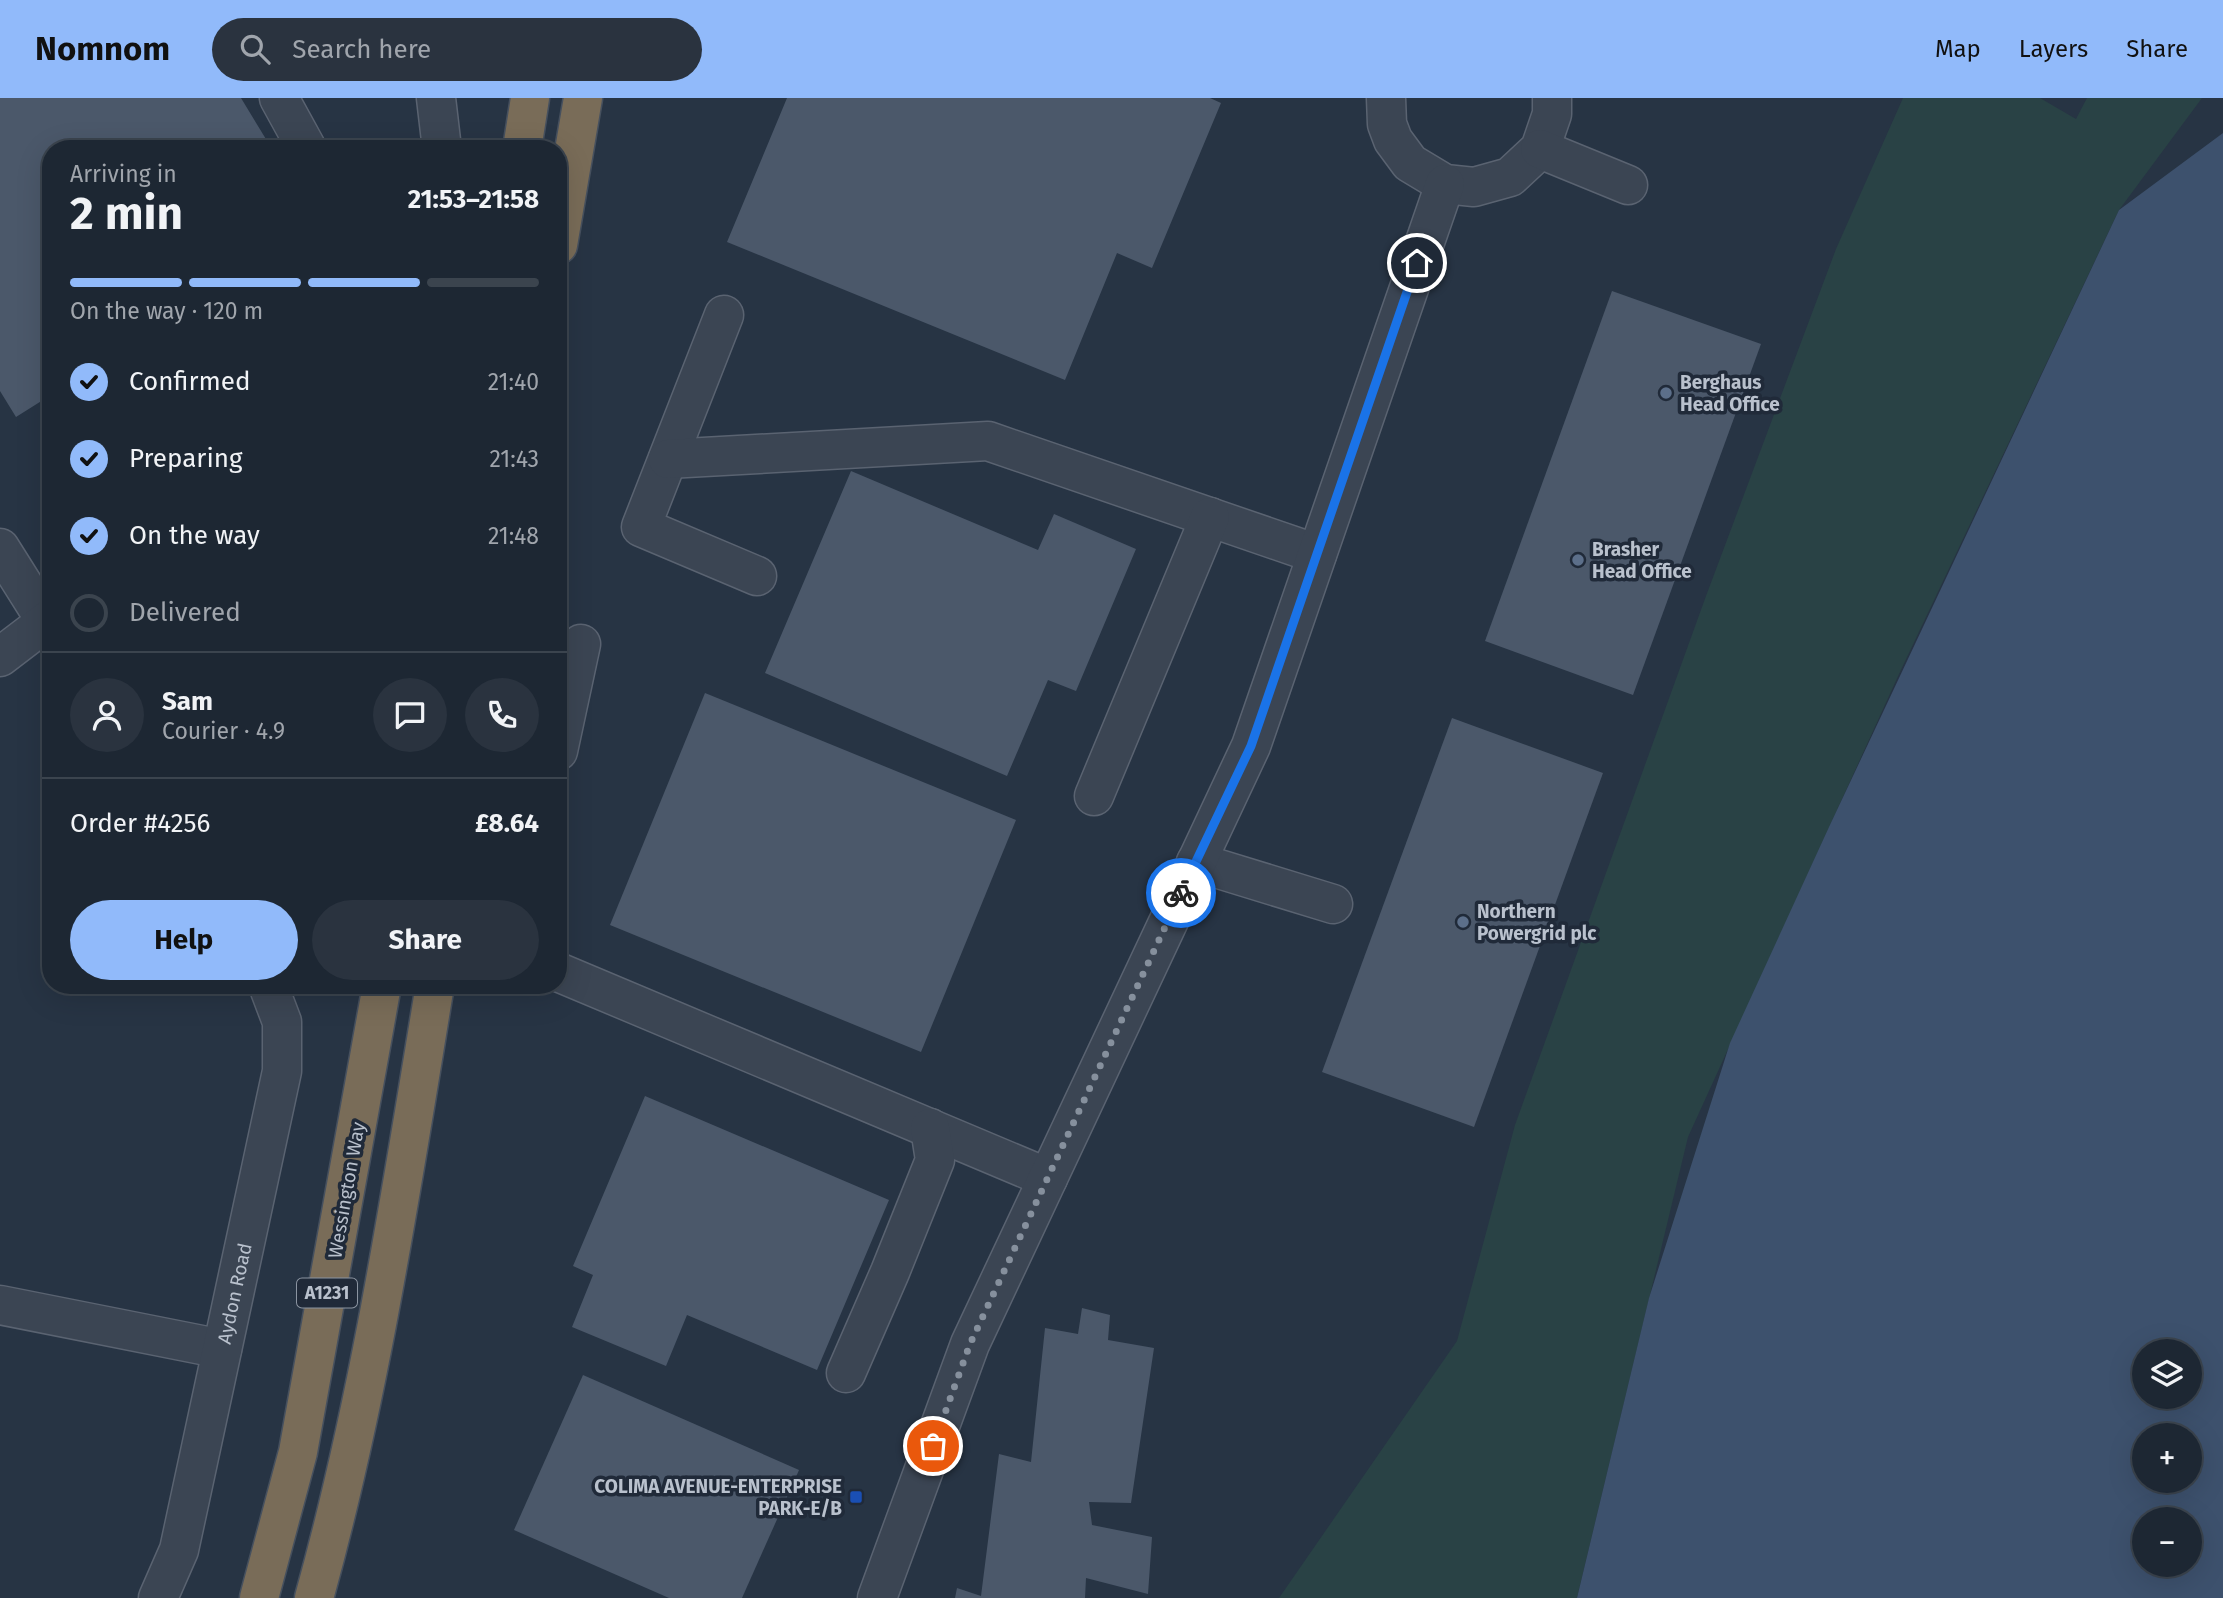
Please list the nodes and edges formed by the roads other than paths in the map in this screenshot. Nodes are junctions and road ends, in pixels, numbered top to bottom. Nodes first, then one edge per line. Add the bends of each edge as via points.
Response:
1 (279, 98) edge
2 (436, 98) edge
3 (530, 98) edge
4 (583, 98) edge
5 (1552, 98) edge
6 (1378, 107) edge
7 (302, 140) edge
8 (441, 140) edge
9 (523, 140) edge
10 (1540, 149) junction
11 (1445, 184) junction
12 (1628, 185) dead end
13 (567, 191) edge
14 (724, 315) dead end
15 (668, 459) junction
16 (1210, 517) junction
17 (0, 548) edge
18 (1317, 554) junction
19 (757, 576) dead end
20 (42, 612) edge
21 (42, 628) edge
22 (581, 644) dead end
23 (0, 657) edge
24 (567, 709) edge
25 (1094, 796) dead end
26 (1196, 862) junction
27 (1333, 904) dead end
28 (567, 976) edge
29 (271, 994) edge
30 (380, 994) edge
31 (433, 994) edge
32 (930, 1128) junction
33 (1048, 1178) junction
34 (0, 1305) edge
35 (222, 1349) junction
36 (846, 1373) dead end
37 (158, 1598) edge
38 (259, 1598) edge
39 (314, 1598) edge
40 (877, 1598) edge

1 - 7 street
2 - 8 street
3 - 9 highway
4 - 13 highway
5 - 10 street via 1552,114
6 - 11 street via 1410,163
10 - 11 street via 1510,177 1474,187
10 - 12 street
11 - 18 street
14 - 15 street
15 - 16 street via 988,441
15 - 19 street via 641,527
16 - 18 street
16 - 25 street
17 - 20 street
18 - 26 street via 1251,746
21 - 23 street
22 - 24 street
26 - 27 street
26 - 33 street
28 - 32 street
29 - 35 street, Aydon Road via 282,1023 282,1071
30 - 38 highway, Wessington Way / A1231 via 298,1452
31 - 39 highway, A1231 via 381,1308 336,1519
32 - 33 street
32 - 36 street via 935,1160
33 - 40 street via 970,1344
34 - 35 street
35 - 37 street, Aydon Road via 179,1550

